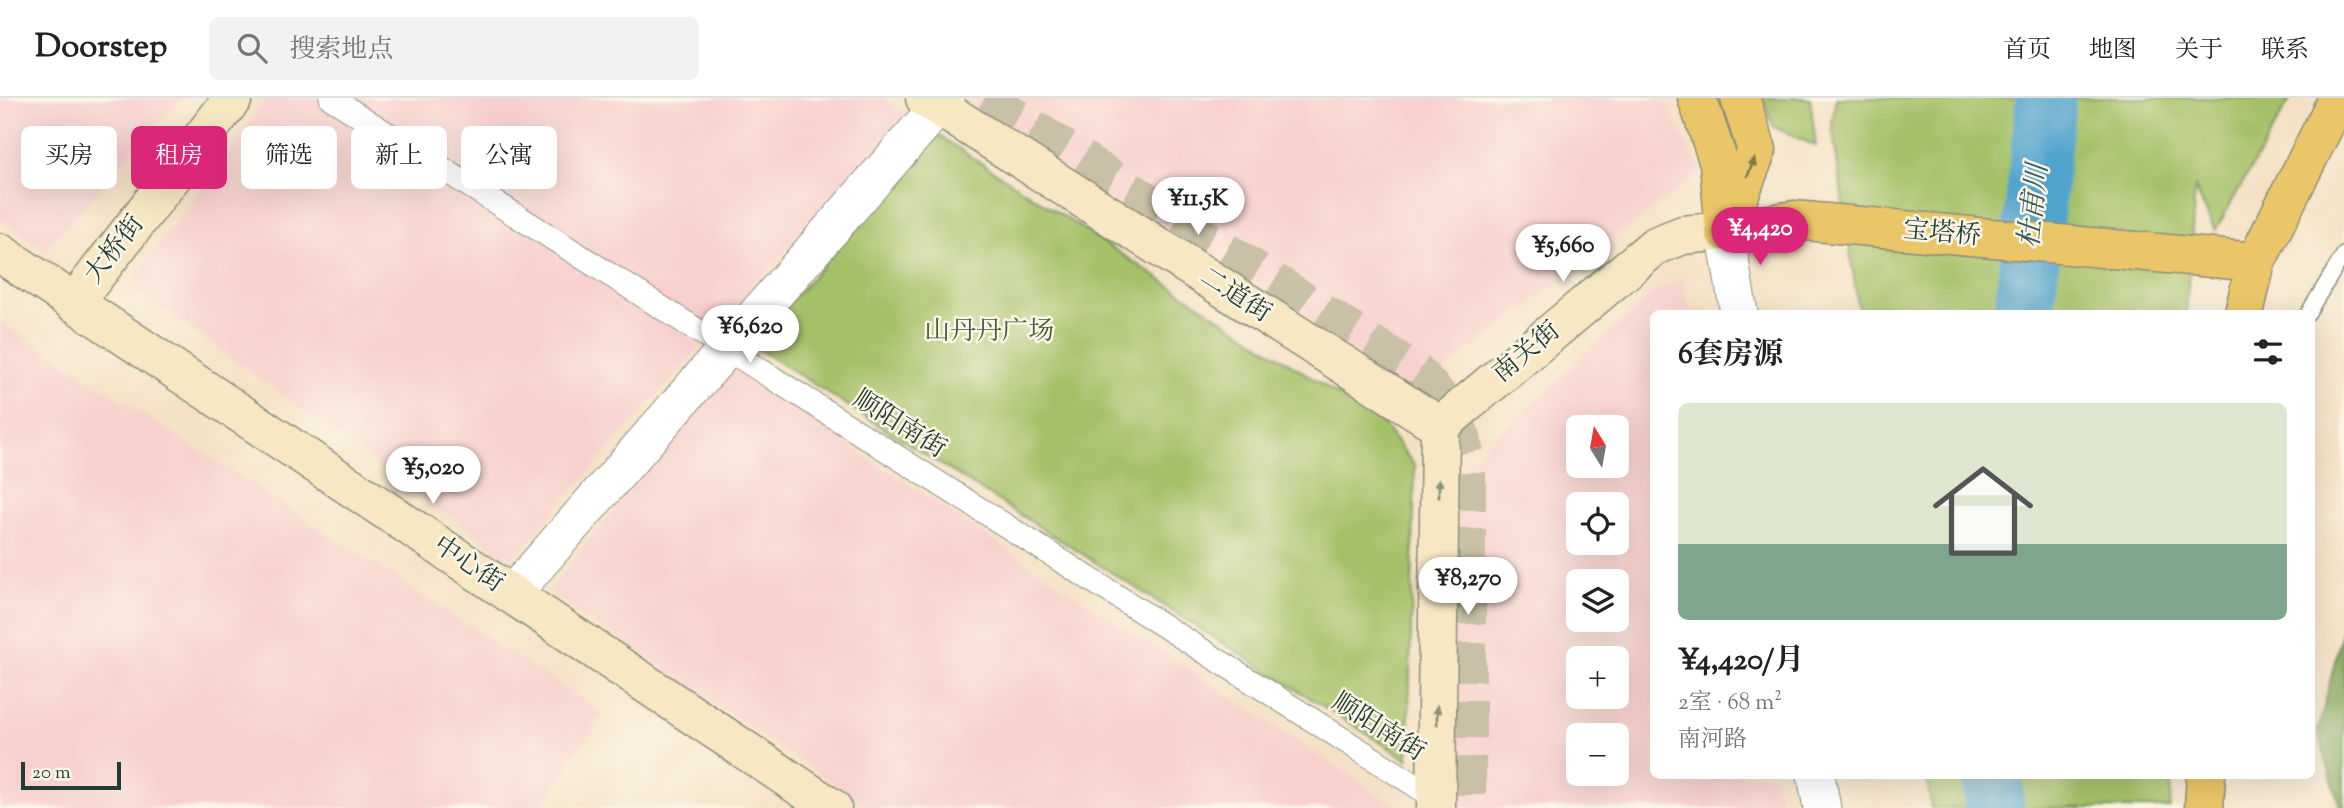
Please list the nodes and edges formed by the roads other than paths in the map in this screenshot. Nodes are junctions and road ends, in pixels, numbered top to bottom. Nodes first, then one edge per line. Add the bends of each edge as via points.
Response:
1 (233, 98) edge
2 (331, 98) edge
3 (1697, 98) edge
4 (1740, 98) edge
5 (2338, 98) edge
6 (936, 101) edge
7 (1725, 230) junction
8 (0, 253) edge
9 (2344, 254) edge
10 (2256, 262) junction
11 (74, 303) junction
12 (1738, 310) edge
13 (2245, 310) edge
14 (2310, 310) edge
15 (727, 348) junction
16 (1440, 426) junction
17 (512, 594) junction
18 (1817, 779) edge
19 (2206, 779) edge
20 (1436, 803) edge
21 (832, 808) edge
22 (1822, 808) edge
23 (2204, 808) edge

1 - 11 main road, 大桥街
2 - 15 street, 顺阳南街
3 - 7 main road via 1719,163
7 -> 4 main road via 1758,150
5 - 10 main road
6 - 15 street
6 - 16 main road, 二道街
7 - 10 main road, 宝塔桥 via 1794,220
7 - 12 street
7 - 16 main road, 南关街 via 1683,235 1655,246
8 - 11 main road, 中心街
9 - 14 lane
10 - 13 main road
11 - 17 main road, 中心街
15 - 17 street
15 - 20 street, 顺阳南街
20 -> 16 main road
17 - 21 main road, 中心街
18 - 22 street
19 - 23 main road

